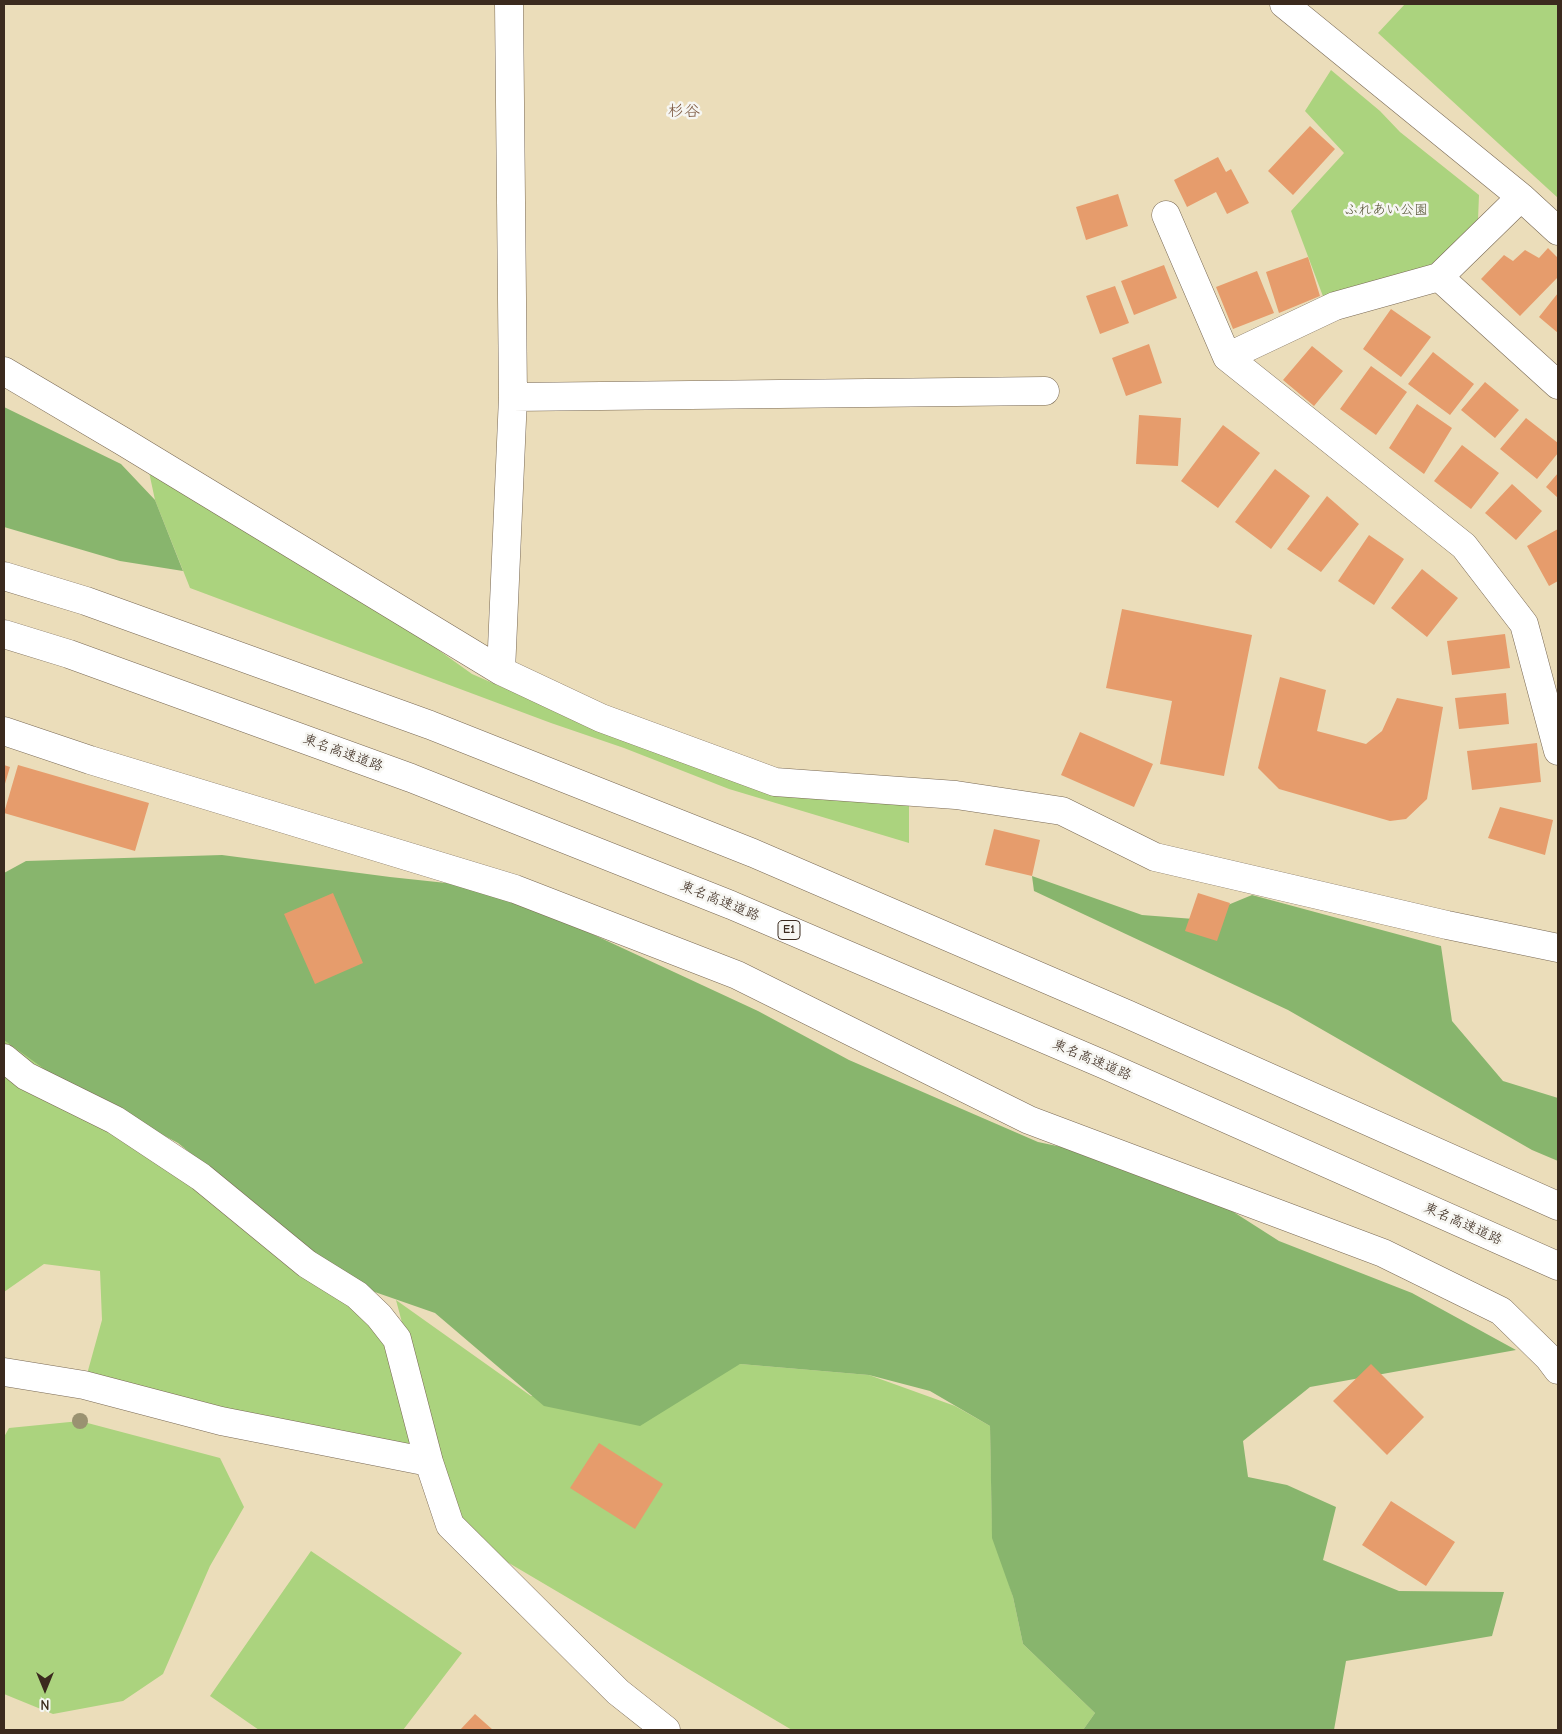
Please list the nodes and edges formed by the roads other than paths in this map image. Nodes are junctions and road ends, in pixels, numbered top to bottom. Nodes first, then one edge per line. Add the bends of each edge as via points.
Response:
1 (509, 4) edge
2 (1284, 4) edge
3 (1521, 197) junction
4 (1166, 215) dead end
5 (1558, 231) edge
6 (1439, 277) junction
7 (1227, 357) junction
8 (4, 371) edge
9 (1558, 384) edge
10 (1045, 391) dead end
11 (513, 397) junction
12 (4, 576) edge
13 (4, 634) edge
14 (501, 671) junction
15 (4, 731) edge
16 (1558, 751) edge
17 (1557, 941) edge
18 (4, 1058) edge
19 (1558, 1206) edge
20 (1558, 1266) edge
21 (1558, 1370) edge
22 (4, 1372) edge
23 (429, 1462) junction
24 (666, 1730) edge

1 - 11 main road
2 - 3 main road
3 - 5 main road
3 - 6 main road
4 - 7 main road
6 - 7 main road via 1335,306
6 - 9 main road
7 - 16 main road via 1464,546 1524,624
8 - 14 main road
10 - 11 main road
11 - 14 main road
12 - 19 main road via 95,605 430,725 753,853 1127,1014
13 - 20 main road, 東名高速道路 / E1 via 69,654 412,778 731,905 1105,1065
14 - 17 main road via 601,718 775,782 956,795 1062,812 1155,857 1448,925
15 - 21 main road via 515,888 737,975 1029,1120 1383,1253 1501,1311
18 - 23 main road via 26,1076 115,1120 201,1177 306,1264 357,1295 380,1316 397,1340
22 - 23 main road via 84,1385 221,1421
23 - 24 main road via 450,1525 618,1692

